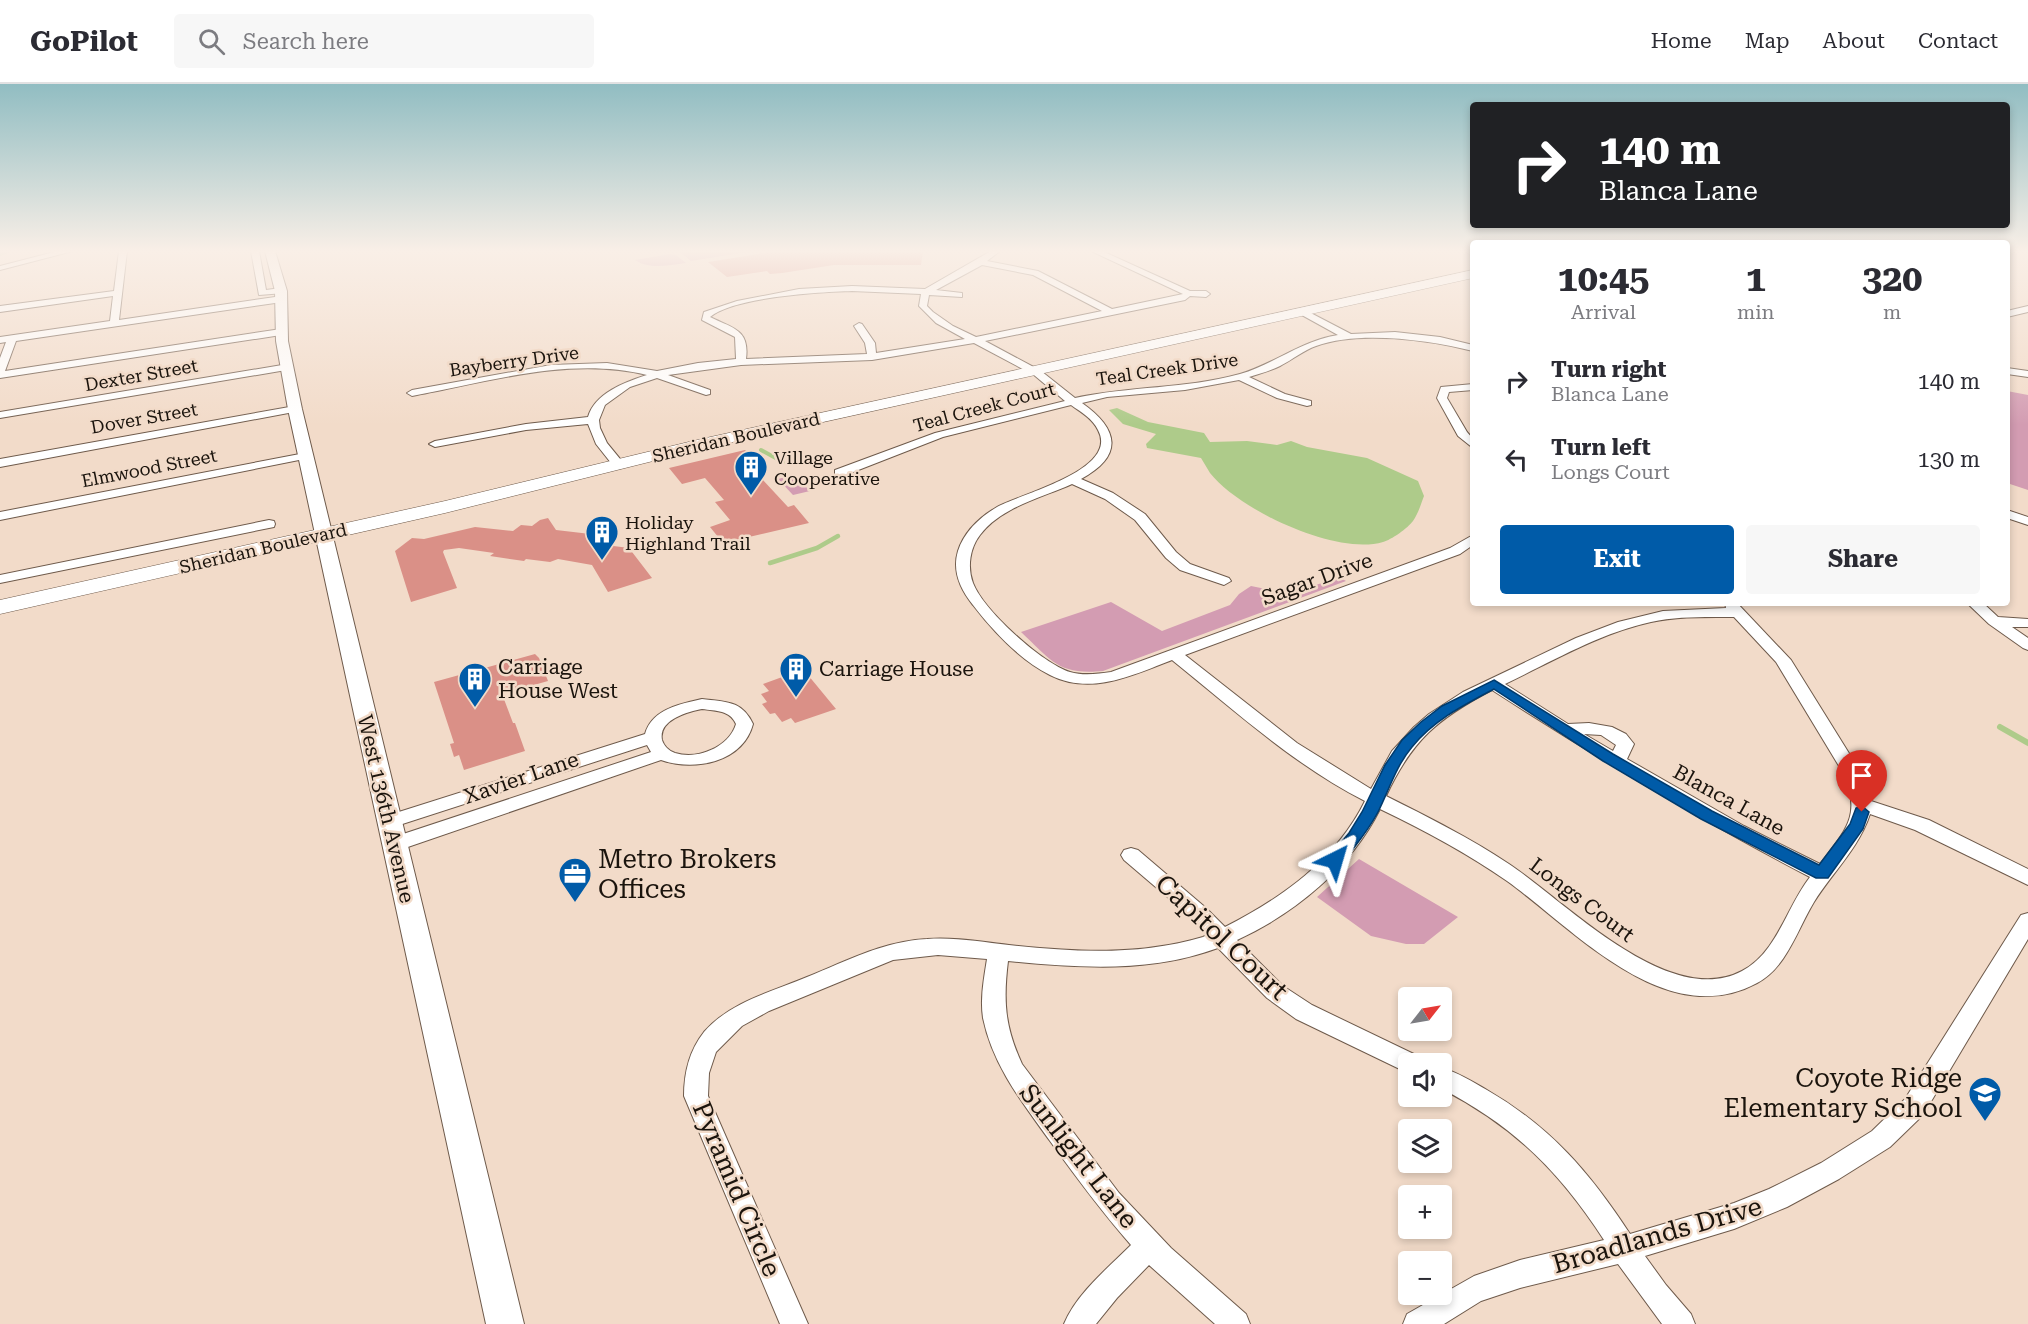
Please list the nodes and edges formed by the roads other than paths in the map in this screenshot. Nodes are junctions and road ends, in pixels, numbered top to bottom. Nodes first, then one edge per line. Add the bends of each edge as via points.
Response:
1 (115, 309) edge
2 (199, 309) edge
3 (282, 309) edge
4 (721, 309) edge
5 (925, 309) edge
6 (1104, 309) edge
7 (1126, 309) edge
8 (1296, 309) edge
9 (1314, 309) edge
10 (2028, 309) edge
11 (1110, 312) junction
12 (1303, 312) junction
13 (2010, 313) edge
14 (114, 323) junction
15 (1417, 324) dead end
16 (859, 326) dead end
17 (282, 332) junction
18 (1347, 336) junction
19 (1415, 337) junction
20 (12, 338) junction
21 (970, 339) junction
22 (0, 340) edge
23 (1470, 347) edge
24 (872, 357) junction
25 (741, 363) junction
26 (288, 367) junction
27 (1021, 369) junction
28 (2010, 371) edge
29 (0, 373) edge
30 (2028, 374) edge
31 (657, 375) junction
32 (1240, 377) junction
33 (1470, 387) edge
34 (706, 392) dead end
35 (412, 393) dead end
36 (1072, 401) junction
37 (1307, 403) dead end
38 (295, 409) junction
39 (0, 415) edge
40 (592, 420) junction
41 (1470, 442) edge
42 (435, 444) dead end
43 (305, 456) junction
44 (615, 461) junction
45 (0, 463) edge
46 (839, 473) dead end
47 (1072, 480) junction
48 (2010, 514) edge
49 (0, 516) edge
50 (2028, 521) edge
51 (269, 524) dead end
52 (322, 529) junction
53 (1470, 541) edge
54 (0, 579) edge
55 (1224, 581) dead end
56 (0, 594) edge
57 (1977, 606) edge
58 (0, 607) edge
59 (1734, 608) edge
60 (1994, 621) junction
61 (2028, 623) edge
62 (2028, 645) edge
63 (1174, 654) junction
64 (1494, 684) junction
65 (652, 738) junction
66 (662, 754) junction
67 (1376, 799) junction
68 (1862, 805) junction
69 (392, 833) junction
70 (1131, 855) dead end
71 (1822, 874) junction
72 (2028, 878) edge
73 (2028, 921) edge
74 (1223, 938) junction
75 (999, 952) junction
76 (1398, 1057) edge
77 (1452, 1083) edge
78 (1150, 1246) junction
79 (1624, 1249) junction
80 (505, 1324) edge
81 (794, 1324) edge
82 (1078, 1324) edge
83 (1236, 1324) edge
84 (1417, 1324) edge
85 (1681, 1324) edge

1 - 14 street
2 - 14 street
3 - 17 main road, West 136th Avenue
4 - 25 street via 705,318 735,332 743,341
5 - 21 street, Sagar Drive
6 - 11 street
7 - 11 street
8 - 27 main road, Sheridan Boulevard
9 - 12 main road, Sheridan Boulevard
10 - 13 street
11 - 21 street
12 - 18 street
12 - 27 main road, Sheridan Boulevard
14 - 20 street
15 - 19 street
16 - 24 street via 870,343
17 - 26 main road, West 136th Avenue
17 - 29 street
18 - 19 street, Teal Creek Drive
18 - 32 street, Teal Creek Drive via 1312,344 1273,366
19 - 23 street, Teal Creek Drive
20 - 22 street
20 - 29 street
21 - 24 street
21 - 27 street, Sagar Drive
24 - 25 street
25 - 31 street
26 - 38 main road, West 136th Avenue
26 - 39 street, Dexter Street
27 - 36 street, Sagar Drive
27 - 44 main road, Sheridan Boulevard
28 - 30 street
31 - 34 street, Bayberry Drive
31 - 35 street, Bayberry Drive via 623,368 572,367
31 - 40 street via 615,393 600,405
32 - 36 street, Teal Creek Drive
32 - 37 street
33 - 41 street via 1445,390 1442,398
36 - 46 street, Teal Creek Court via 960,428
36 - 47 street, Sagar Drive via 1101,426 1107,441 1098,462
38 - 43 main road, West 136th Avenue
38 - 45 street, Dover Street
40 - 42 street via 526,427
40 - 44 street via 592,427
43 - 49 street, Elmwood Street
43 - 52 main road, West 136th Avenue
44 - 52 main road, Sheridan Boulevard
47 - 55 street via 1109,496 1140,517 1185,567
47 - 63 street, Sagar Drive via 1017,501 981,525 968,542 963,569 976,601 1043,665 1076,685
48 - 50 street
51 - 54 street, Sheridan Boulevard
52 - 56 main road, Sheridan Boulevard
52 - 58 main road, Sheridan Boulevard
52 - 69 main road, West 136th Avenue
53 - 63 street, Sagar Drive via 1455,551
57 - 60 street
59 - 64 street, Pyramid Circle via 1632,622
59 - 68 street via 1783,660 1851,771 1860,789
60 - 61 street
60 - 62 street
63 - 67 street, Longs Court via 1294,751
64 - 67 street, Pyramid Circle via 1425,725 1392,765
64 - 71 street, Blanca Lane via 1744,836
65 - 66 street via 654,747
65 - 66 street via 654,728 662,720 694,705 729,707 745,720 741,739 714,757 685,761
65 - 69 street, Xavier Lane
66 - 69 street, Xavier Lane
67 - 71 street, Longs Court via 1497,865 1612,954 1637,968 1689,985 1735,983 1753,975 1773,958 1786,939 1805,898
67 - 74 street, Pyramid Circle via 1355,837 1311,882
68 - 71 street, Longs Court via 1858,826
68 - 72 street via 1922,825
69 - 80 main road, West 136th Avenue
70 - 74 street, Capitol Court
73 - 79 street, Broadlands Drive via 1914,1107 1881,1139 1778,1198 1734,1216
74 - 75 street, Pyramid Circle via 1191,950 1119,961
74 - 76 street, Capitol Court via 1255,974 1285,999
75 - 78 street, Sunlight Lane via 994,1015 1014,1071 1110,1202
75 - 81 street, Pyramid Circle via 929,946 872,958 728,1024 701,1057 695,1076 696,1096
77 - 79 street via 1491,1104 1556,1156
78 - 82 street via 1107,1288
78 - 83 street, Sunlight Lane
79 - 84 street, Broadlands Drive via 1483,1286
79 - 85 street

